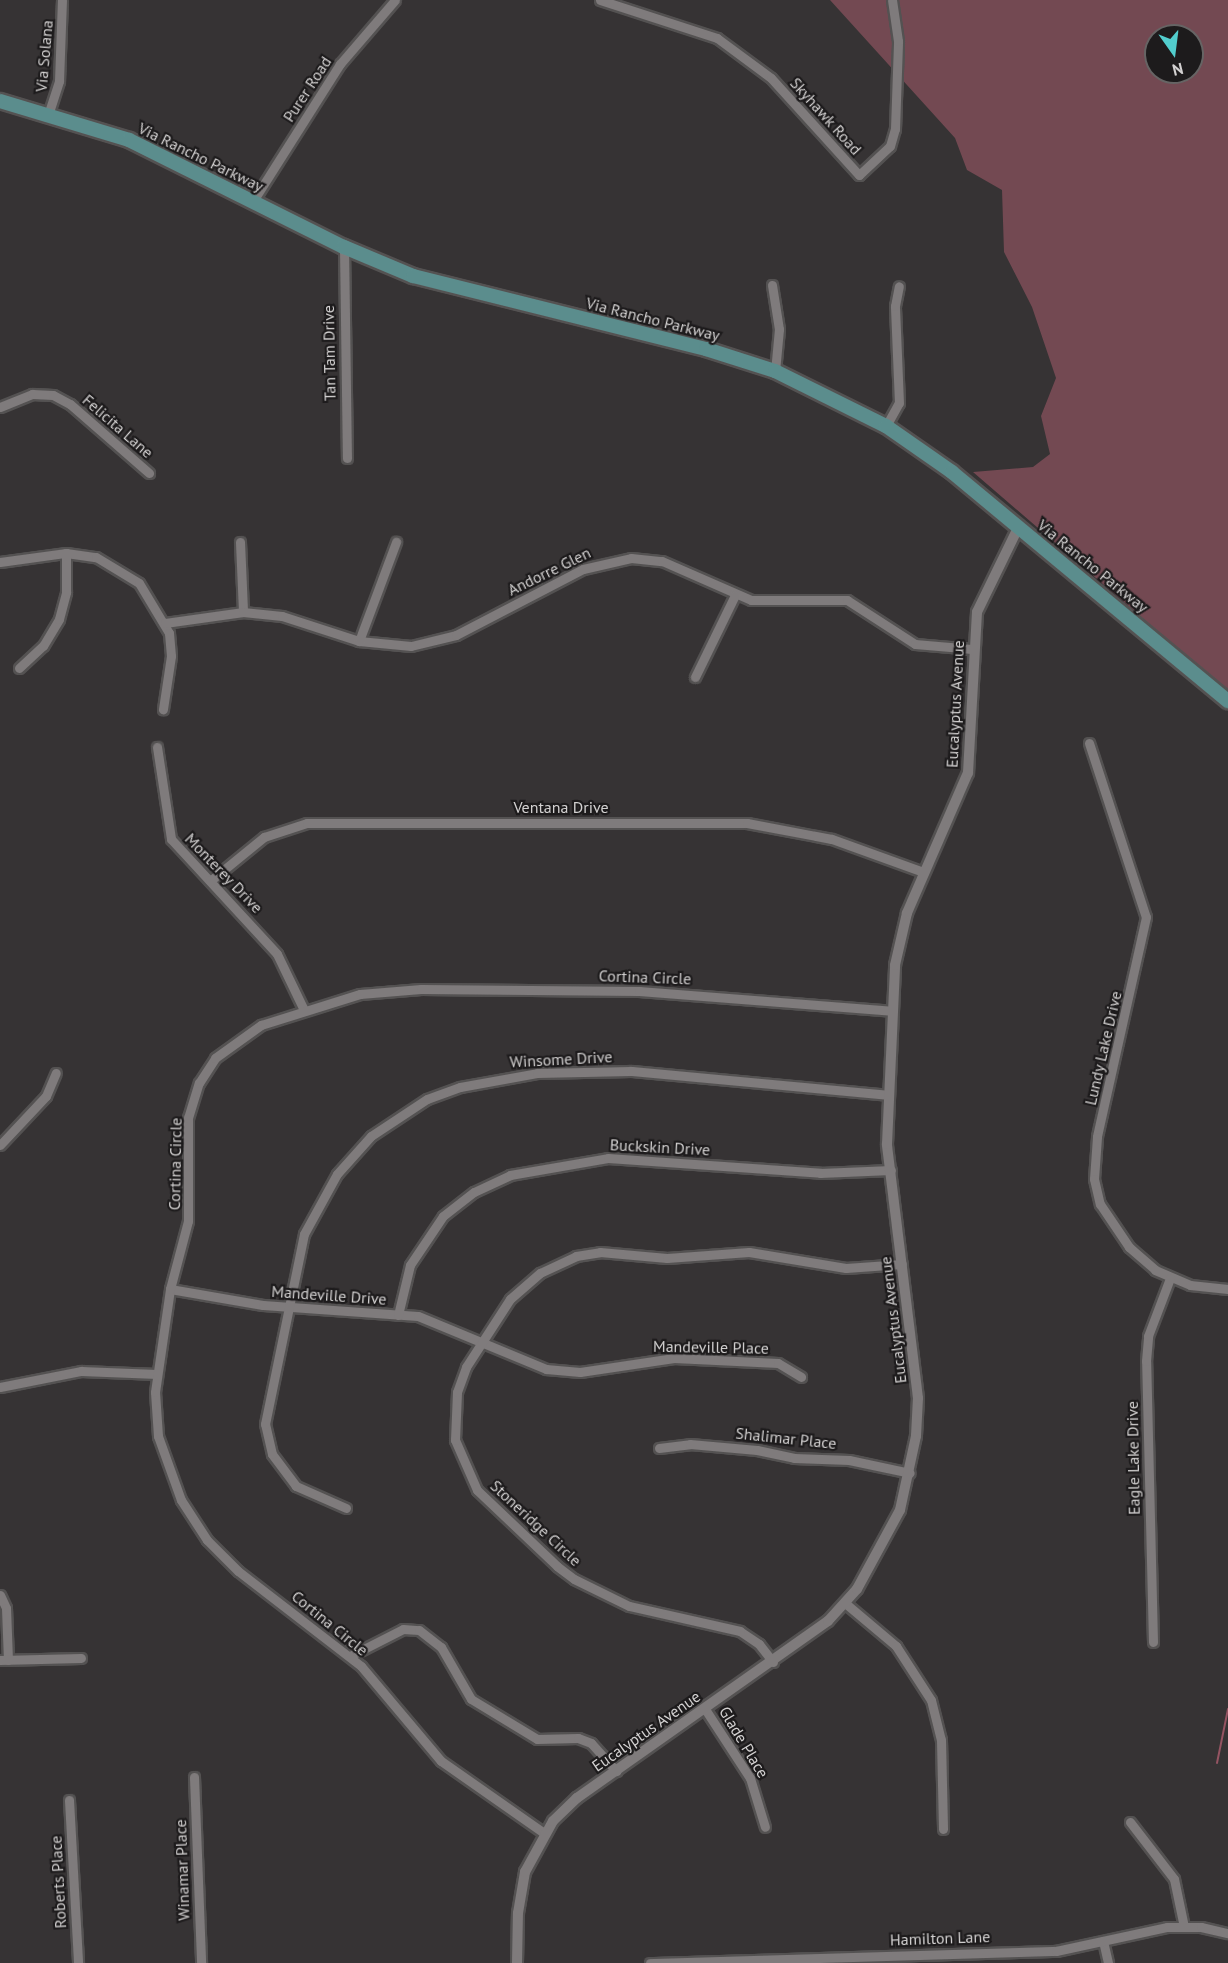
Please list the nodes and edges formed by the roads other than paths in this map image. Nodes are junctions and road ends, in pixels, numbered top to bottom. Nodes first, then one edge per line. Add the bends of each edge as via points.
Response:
1 (62, 0) edge
2 (395, 0) edge
3 (600, 0) edge
4 (892, 0) edge
5 (0, 101) edge
6 (49, 112) junction
7 (253, 201) junction
8 (344, 247) junction
9 (772, 285) dead end
10 (899, 286) dead end
11 (776, 371) junction
12 (0, 407) edge
13 (886, 426) junction
14 (347, 458) dead end
15 (149, 473) dead end
16 (1019, 526) junction
17 (240, 542) dead end
18 (396, 542) dead end
19 (66, 553) junction
20 (0, 562) edge
21 (735, 595) junction
22 (243, 612) junction
23 (165, 623) junction
24 (359, 640) junction
25 (972, 649) junction
26 (19, 668) dead end
27 (695, 677) dead end
28 (1228, 701) edge
29 (163, 709) dead end
30 (1089, 744) dead end
31 (157, 747) dead end
32 (923, 872) junction
33 (210, 880) junction
34 (303, 1008) junction
35 (891, 1011) junction
36 (56, 1073) dead end
37 (888, 1095) junction
38 (0, 1146) edge
39 (891, 1170) junction
40 (902, 1264) junction
41 (1170, 1278) junction
42 (170, 1289) junction
43 (1228, 1289) edge
44 (290, 1307) junction
45 (398, 1315) junction
46 (480, 1343) junction
47 (157, 1374) junction
48 (801, 1377) dead end
49 (0, 1387) edge
50 (659, 1448) dead end
51 (910, 1473) junction
52 (346, 1508) dead end
53 (0, 1595) edge
54 (845, 1603) junction
55 (1153, 1642) dead end
56 (350, 1656) junction
57 (81, 1658) dead end
58 (4, 1660) edge
59 (773, 1662) junction
60 (705, 1709) junction
61 (616, 1771) junction
62 (194, 1777) dead end
63 (69, 1800) dead end
64 (1130, 1822) dead end
65 (765, 1827) dead end
66 (944, 1828) dead end
67 (544, 1833) junction
68 (1184, 1926) junction
69 (1228, 1933) edge
70 (1103, 1941) junction
71 (969, 1952) junction
72 (78, 1963) edge
73 (201, 1963) edge
74 (517, 1963) edge
75 (650, 1963) edge
76 (970, 1963) edge
77 (1108, 1963) edge

1 - 6 street, Via Solana via 59,81
2 - 7 street, Purer Road via 340,64
3 - 4 street, Skyhawk Road via 675,21 732,48 800,106 859,175 890,146 895,129 898,41
5 - 6 main road, Via Rancho Parkway
6 - 7 main road, Via Rancho Parkway via 129,140
7 - 8 main road, Via Rancho Parkway
8 - 11 main road, Via Rancho Parkway via 413,276
8 - 14 street, Tan Tam Drive
9 - 11 street via 779,329
10 - 13 street via 895,306 899,404
11 - 13 main road, Via Rancho Parkway
12 - 15 street, Felicita Lane via 32,394 53,395 70,404
13 - 16 main road, Via Rancho Parkway
16 - 25 street, Eucalyptus Avenue via 982,596
16 - 28 main road, Via Rancho Parkway
17 - 22 street
18 - 24 street
19 - 20 street
19 - 23 street via 118,566 151,596
19 - 26 street via 66,592 59,620 43,646
21 - 24 street, Andorre Glen via 662,561 631,558 583,568 435,642 389,646
21 - 25 street, Andorre Glen via 774,602 847,600 915,644
21 - 27 street
22 - 23 street, Andorre Glen
22 - 24 street, Andorre Glen via 282,616
23 - 29 street via 171,656
25 - 32 street, Eucalyptus Avenue via 968,773 955,811
30 - 41 street, Lundy Lake Drive via 1146,917 1097,1137 1094,1179 1100,1204 1129,1247
31 - 33 street, Monterey Drive via 171,839
32 - 33 street, Ventana Drive via 832,839 747,823 307,823 264,837
32 - 35 street, Eucalyptus Avenue via 904,923
33 - 34 street, Monterey Drive via 277,954
34 - 35 street, Cortina Circle via 360,993 421,989 639,990
34 - 42 street, Cortina Circle via 236,1040 215,1058 199,1083 188,1118 188,1221
35 - 37 street, Eucalyptus Avenue
36 - 38 street via 46,1096
37 - 39 street, Eucalyptus Avenue
37 - 44 street, Winsome Drive via 596,1070 537,1073 460,1087 395,1118 371,1136 337,1174 304,1234
39 - 40 street, Eucalyptus Avenue
39 - 45 street, Buckskin Drive via 820,1173 608,1158 510,1175 474,1192 443,1216 410,1265
40 - 46 street, Stoneridge Circle via 846,1268 749,1252 667,1258 600,1252 576,1256 526,1283
40 - 51 street, Eucalyptus Avenue via 918,1398
41 - 43 street, Lundy Lake Drive
41 - 55 street, Eagle Lake Drive via 1151,1325 1146,1360
42 - 44 street, Mandeville Drive
42 - 47 street, Cortina Circle
44 - 45 street, Mandeville Drive
44 - 52 street, Winsome Drive via 266,1405 265,1424 272,1454 309,1495
45 - 46 street, Mandeville Drive via 438,1322
46 - 48 street, Mandeville Place via 546,1370 580,1372 674,1358 778,1363
46 - 59 street, Stoneridge Circle via 466,1367 454,1411 460,1457 477,1490 574,1580 629,1606 740,1631 759,1644
47 - 49 street via 81,1371
47 - 56 street, Cortina Circle via 164,1458 181,1500 207,1540 238,1571
50 - 51 street, Shalimar Place via 690,1444 757,1450 794,1458 849,1460
51 - 54 street, Eucalyptus Avenue via 885,1543
53 - 58 street via 6,1608
54 - 59 street, Eucalyptus Avenue
54 - 66 street via 896,1646 931,1700 941,1740
56 - 61 street via 403,1629 419,1630 441,1647 471,1699 537,1739 578,1738 591,1743
56 - 67 street, Cortina Circle via 441,1761
57 - 58 street
59 - 60 street, Eucalyptus Avenue
60 - 61 street, Eucalyptus Avenue
60 - 65 street, Glade Place via 750,1778
61 - 67 street, Eucalyptus Avenue via 577,1798
62 - 73 street, Winamar Place
63 - 72 street, Roberts Place
64 - 68 street via 1174,1879
67 - 74 street, Eucalyptus Avenue via 525,1872 518,1913
68 - 69 street, Hamilton Lane
68 - 70 street, Hamilton Lane
70 - 71 street, Hamilton Lane via 1056,1951
70 - 77 street
71 - 75 street, Hamilton Lane
71 - 76 street

